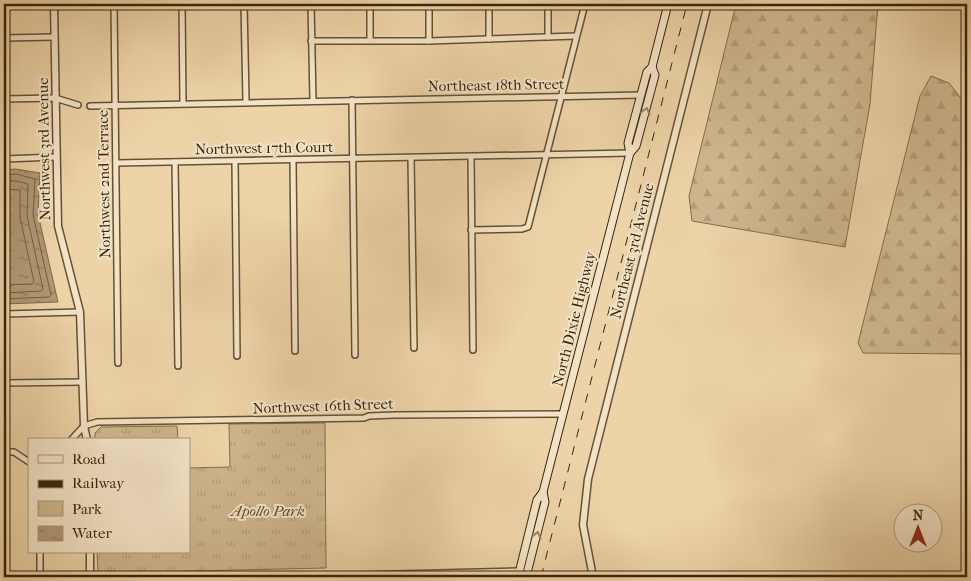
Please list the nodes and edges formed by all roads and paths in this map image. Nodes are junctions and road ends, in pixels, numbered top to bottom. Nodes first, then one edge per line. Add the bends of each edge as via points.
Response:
1 (54, 4) edge
2 (114, 4) edge
3 (182, 4) edge
4 (244, 4) edge
5 (311, 4) edge
6 (370, 4) edge
7 (429, 4) edge
8 (489, 4) edge
9 (548, 4) edge
10 (585, 4) edge
11 (668, 4) edge
12 (708, 4) edge
13 (576, 36) junction
14 (4, 38) edge
15 (54, 38) junction
16 (489, 38) junction
17 (548, 38) junction
18 (370, 40) junction
19 (311, 41) junction
20 (429, 41) junction
21 (652, 67) junction
22 (641, 95) junction
23 (562, 96) junction
24 (54, 98) junction
25 (4, 99) edge
26 (352, 100) junction
27 (246, 101) junction
28 (313, 101) junction
29 (183, 102) junction
30 (78, 105) dead end
31 (115, 105) junction
32 (90, 106) dead end
33 (630, 153) junction
34 (546, 155) junction
35 (56, 157) junction
36 (411, 158) junction
37 (471, 158) junction
38 (4, 159) edge
39 (353, 160) junction
40 (235, 161) junction
41 (293, 161) junction
42 (175, 162) junction
43 (116, 163) junction
44 (471, 230) junction
45 (80, 312) junction
46 (4, 314) edge
47 (414, 348) dead end
48 (472, 350) dead end
49 (295, 351) dead end
50 (355, 355) dead end
51 (237, 356) dead end
52 (118, 363) dead end
53 (178, 366) dead end
54 (83, 382) junction
55 (4, 383) edge
56 (563, 414) junction
57 (84, 426) junction
58 (73, 438) edge
59 (87, 438) edge
60 (4, 452) edge
61 (28, 461) edge
62 (543, 492) junction
63 (40, 554) edge
64 (90, 554) edge
65 (518, 574) edge
66 (40, 577) edge
67 (90, 577) edge
68 (274, 577) edge
69 (526, 577) edge
70 (593, 577) edge

1 - 15 street, Northwest 3rd Avenue
2 - 31 street, Northwest 2nd Terrace
3 - 29 street
4 - 27 street
5 - 19 street
6 - 18 street
7 - 20 street
8 - 16 street
9 - 17 street
10 - 13 street
11 - 21 main road, North Dixie Highway
12 - 70 street, Northeast 3rd Avenue via 608,397 584,506 584,540
13 - 17 street
13 - 23 street
14 - 15 street
15 - 24 street, Northwest 3rd Avenue
16 - 17 street
16 - 20 street
18 - 19 street
18 - 20 street
19 - 28 street
21 - 22 main road, North Dixie Highway via 647,72
33 -> 21 main road, North Dixie Highway via 636,146 655,75
22 - 23 street, Northeast 18th Street
22 - 33 main road, North Dixie Highway via 628,143
23 - 26 street, Northeast 18th Street
23 - 34 street
24 - 25 street
24 - 30 street
24 - 35 street, Northwest 3rd Avenue
26 - 28 street, Northeast 18th Street
26 - 39 street
27 - 28 street, Northeast 18th Street
27 - 29 street, Northeast 18th Street
29 - 31 street, Northeast 18th Street
31 - 32 street, Northeast 18th Street
31 - 43 street, Northwest 2nd Terrace
33 - 34 street, Northwest 17th Court
33 - 56 main road, North Dixie Highway
34 - 37 street, Northwest 17th Court
34 - 44 street via 528,227
35 - 38 street
35 - 45 street, Northwest 3rd Avenue via 58,226
36 - 37 street, Northwest 17th Court
36 - 39 street, Northwest 17th Court
36 - 47 street
37 - 44 street
39 - 41 street, Northwest 17th Court
39 - 50 street
40 - 41 street, Northwest 17th Court
40 - 42 street, Northwest 17th Court
40 - 51 street
41 - 49 street
42 - 43 street, Northwest 17th Court
42 - 53 street
43 - 52 street, Northwest 2nd Terrace
44 - 48 street
45 - 46 street
45 - 54 street, Northwest 3rd Avenue
54 - 55 street
54 - 57 street, Northwest 3rd Avenue
56 - 57 street, Northwest 16th Street via 97,422
56 - 62 main road, North Dixie Highway
57 - 58 street
57 - 59 street, Northwest 3rd Avenue
60 - 61 street via 14,452
62 - 65 main road, North Dixie Highway via 537,500
69 -> 62 main road, North Dixie Highway via 545,502
63 - 66 street
64 - 67 street
65 - 68 street

